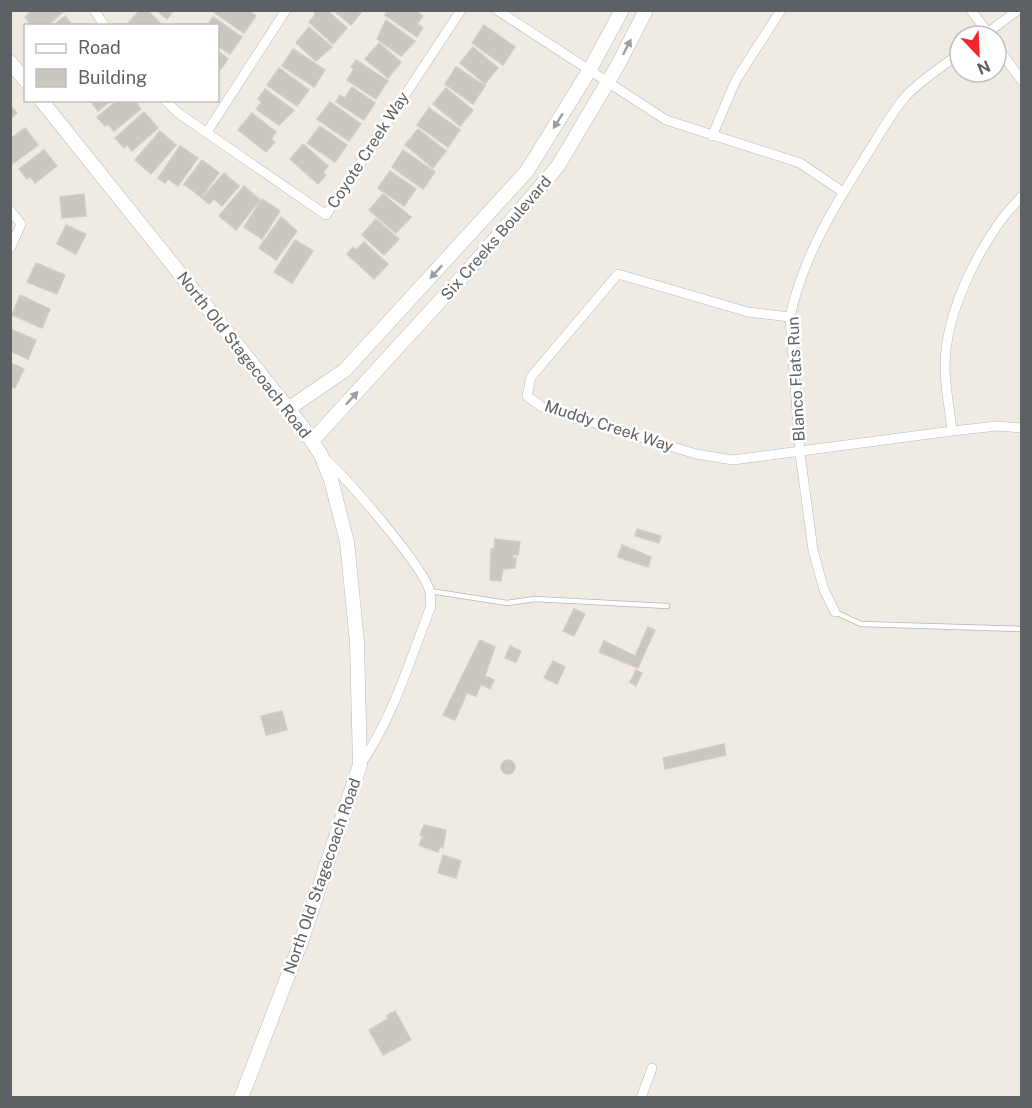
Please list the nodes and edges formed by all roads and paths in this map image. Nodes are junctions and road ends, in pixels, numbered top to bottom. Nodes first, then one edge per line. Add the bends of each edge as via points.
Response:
1 (286, 10) edge
2 (460, 10) edge
3 (497, 10) edge
4 (622, 10) edge
5 (646, 10) edge
6 (781, 10) edge
7 (971, 10) edge
8 (1018, 10) edge
9 (980, 24) edge
10 (1001, 24) edge
11 (10, 62) edge
12 (1008, 62) edge
13 (948, 63) edge
14 (589, 71) junction
15 (24, 79) edge
16 (1022, 81) edge
17 (608, 83) junction
18 (43, 102) edge
19 (167, 102) edge
20 (207, 132) junction
21 (712, 136) junction
22 (843, 192) junction
23 (1022, 196) edge
24 (10, 210) edge
25 (10, 249) edge
26 (790, 317) junction
27 (288, 409) junction
28 (1022, 428) edge
29 (952, 431) junction
30 (312, 441) junction
31 (800, 453) junction
32 (321, 455) junction
33 (430, 591) junction
34 (667, 606) dead end
35 (835, 612) joint
36 (1022, 629) edge
37 (360, 765) junction
38 (652, 1068) dead end
39 (241, 1098) edge
40 (641, 1098) edge

1 - 20 street
2 - 20 street, Coyote Creek Way via 326,214
3 - 14 street
4 - 14 street, Six Creeks Boulevard
17 -> 5 street, Six Creeks Boulevard
6 - 21 street via 736,80
7 - 9 street
8 - 10 street
11 - 15 street
12 - 16 street
13 - 22 street, Blanco Flats Run via 906,96
14 - 17 street
14 -> 27 street, Six Creeks Boulevard via 527,171 345,370
17 - 21 street via 666,120
30 -> 17 street, Six Creeks Boulevard via 544,183 576,139
18 - 27 street, North Old Stagecoach Road
19 - 20 street, Coyote Creek Way
21 - 22 street via 775,153
22 - 26 street, Blanco Flats Run via 810,253
23 - 29 street via 1002,219 970,273 950,322 945,369
24 - 25 street via 21,225
26 - 31 street, Blanco Flats Run
26 - 31 street, Muddy Creek Way via 748,312 618,274 531,377 527,396 542,407 716,459 749,460
27 - 30 street, North Old Stagecoach Road
28 - 29 street, Muddy Creek Way via 996,426
29 - 31 street, Muddy Creek Way
30 - 32 street, North Old Stagecoach Road
31 - 35 street, Blanco Flats Run via 817,570
32 - 33 street via 390,533
32 - 37 street, North Old Stagecoach Road via 339,511 352,578
33 - 34 lane via 507,603 535,599
33 - 37 street via 431,606 397,693 376,743
35 - 36 lane via 861,624
37 - 39 street, North Old Stagecoach Road via 302,939
38 - 40 street

